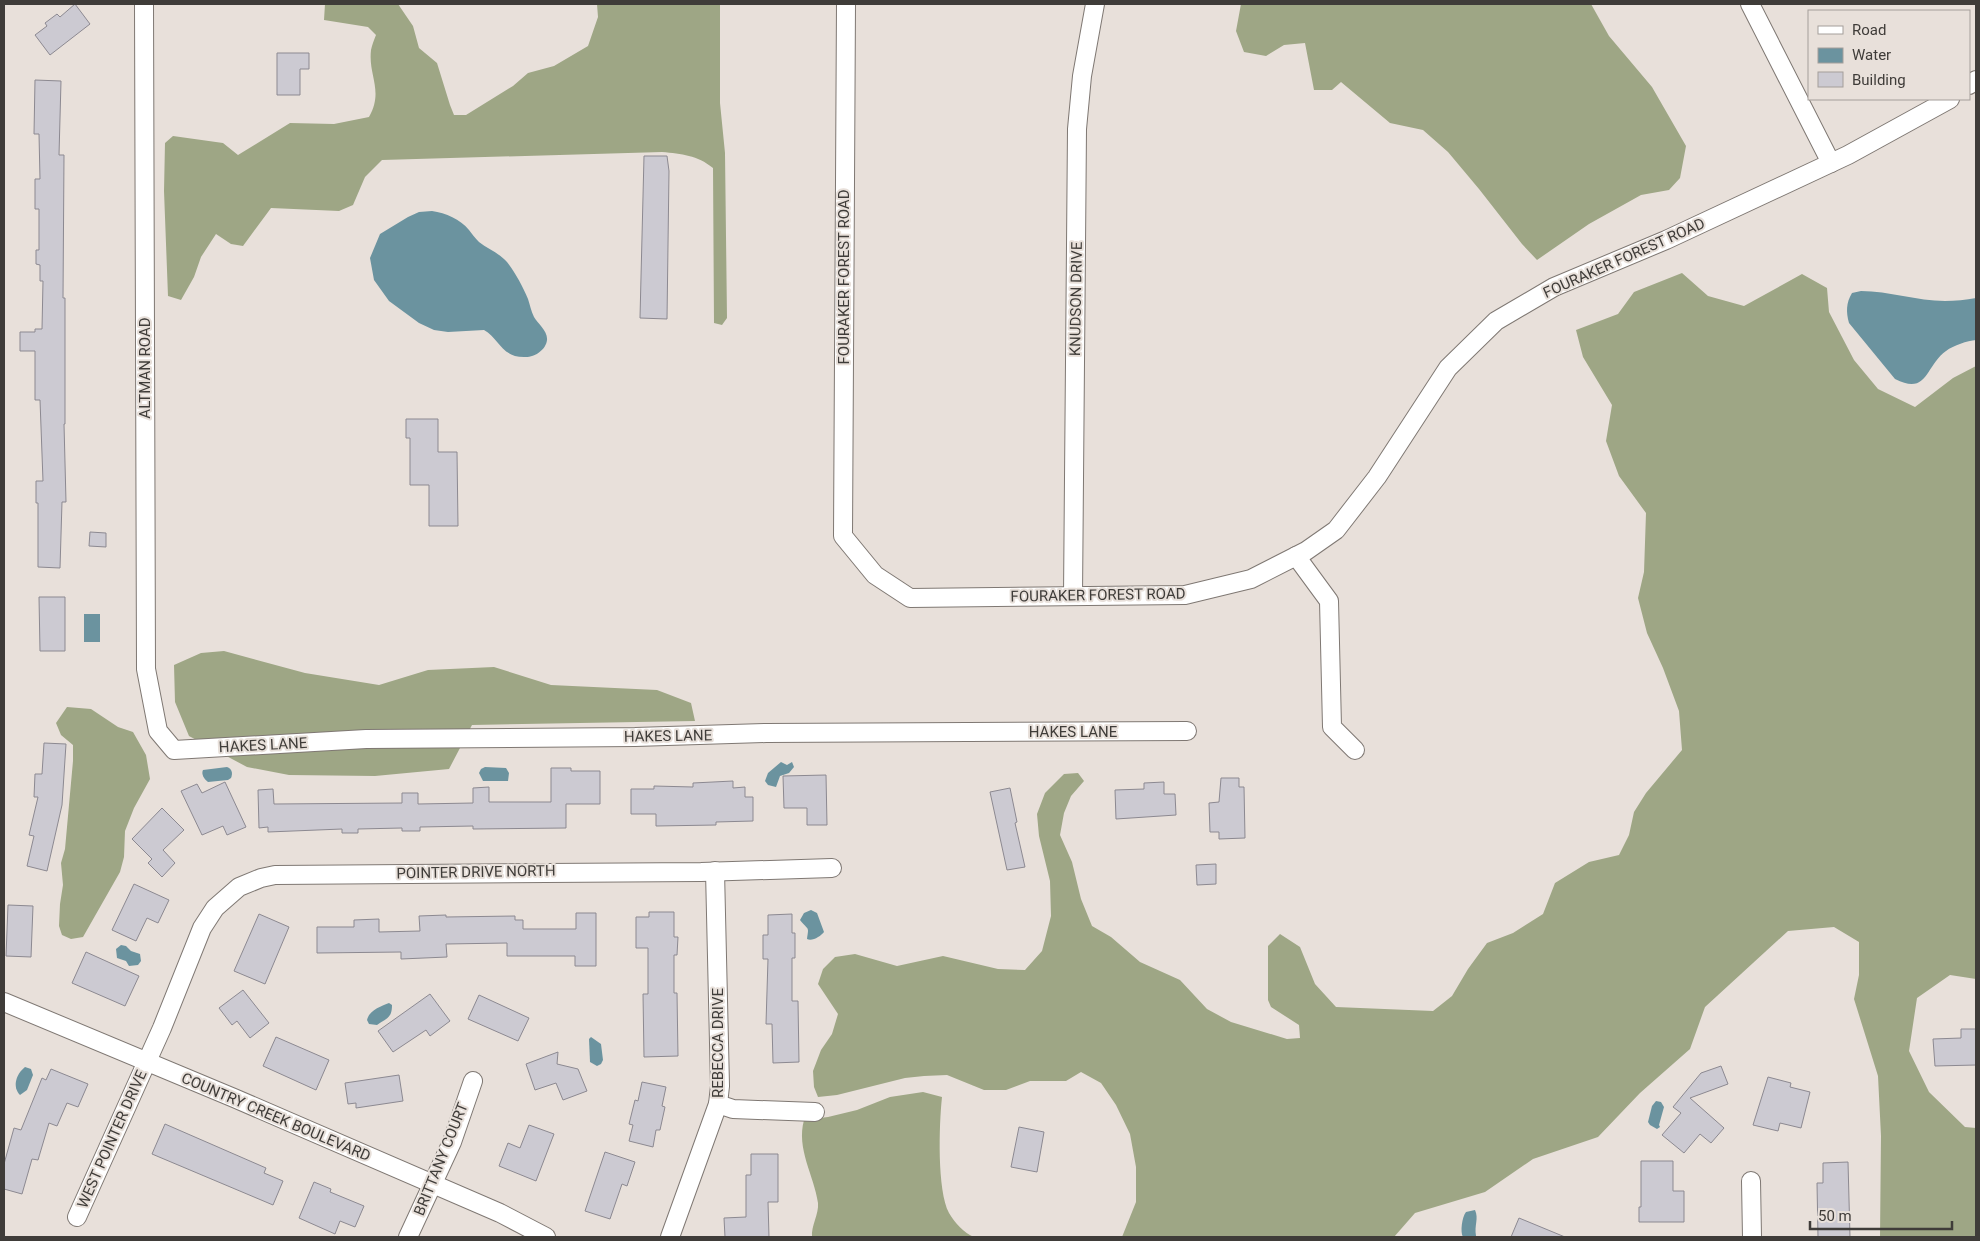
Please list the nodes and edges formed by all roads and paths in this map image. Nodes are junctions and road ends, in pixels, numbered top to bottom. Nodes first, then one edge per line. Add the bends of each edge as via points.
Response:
1 (144, 4) edge
2 (846, 4) edge
3 (1095, 4) edge
4 (1750, 4) edge
5 (1948, 100) edge
6 (1831, 163) junction
7 (1296, 556) junction
8 (1073, 596) junction
9 (158, 731) joint
10 (1187, 731) dead end
11 (1355, 750) dead end
12 (832, 868) dead end
13 (715, 871) junction
14 (4, 1002) edge
15 (146, 1061) junction
16 (472, 1081) dead end
17 (718, 1104) junction
18 (816, 1112) dead end
19 (1751, 1181) dead end
20 (433, 1185) junction
21 (77, 1217) dead end
22 (408, 1237) edge
23 (546, 1237) edge
24 (670, 1237) edge
25 (1752, 1237) edge

1 - 9 street, ALTMAN ROAD via 146,669
2 - 8 street, FOURAKER FOREST ROAD via 842,536 875,575 910,598
3 - 8 street, KNUDSON DRIVE via 1082,76 1077,129
4 - 6 street
5 - 6 street, FOURAKER FOREST ROAD
6 - 7 street, FOURAKER FOREST ROAD via 1666,240 1554,286 1496,321 1448,368 1377,477 1336,530
7 - 8 street, FOURAKER FOREST ROAD via 1251,579 1185,595
7 - 11 street via 1329,601 1332,728
9 - 10 street, HAKES LANE via 174,750 366,739
12 - 13 street, POINTER DRIVE NORTH
13 - 15 street, POINTER DRIVE NORTH via 275,875 261,878 239,887 215,908 202,928
13 - 17 street, REBECCA DRIVE
14 - 15 street, COUNTRY CREEK BOULEVARD
15 - 20 street, COUNTRY CREEK BOULEVARD
15 - 21 street, WEST POINTER DRIVE
16 - 20 street, BRITTANY COURT via 452,1142
17 - 18 street via 733,1109
17 - 24 street, REBECCA DRIVE
19 - 25 street
20 - 22 street, BRITTANY COURT
20 - 23 street, COUNTRY CREEK BOULEVARD

